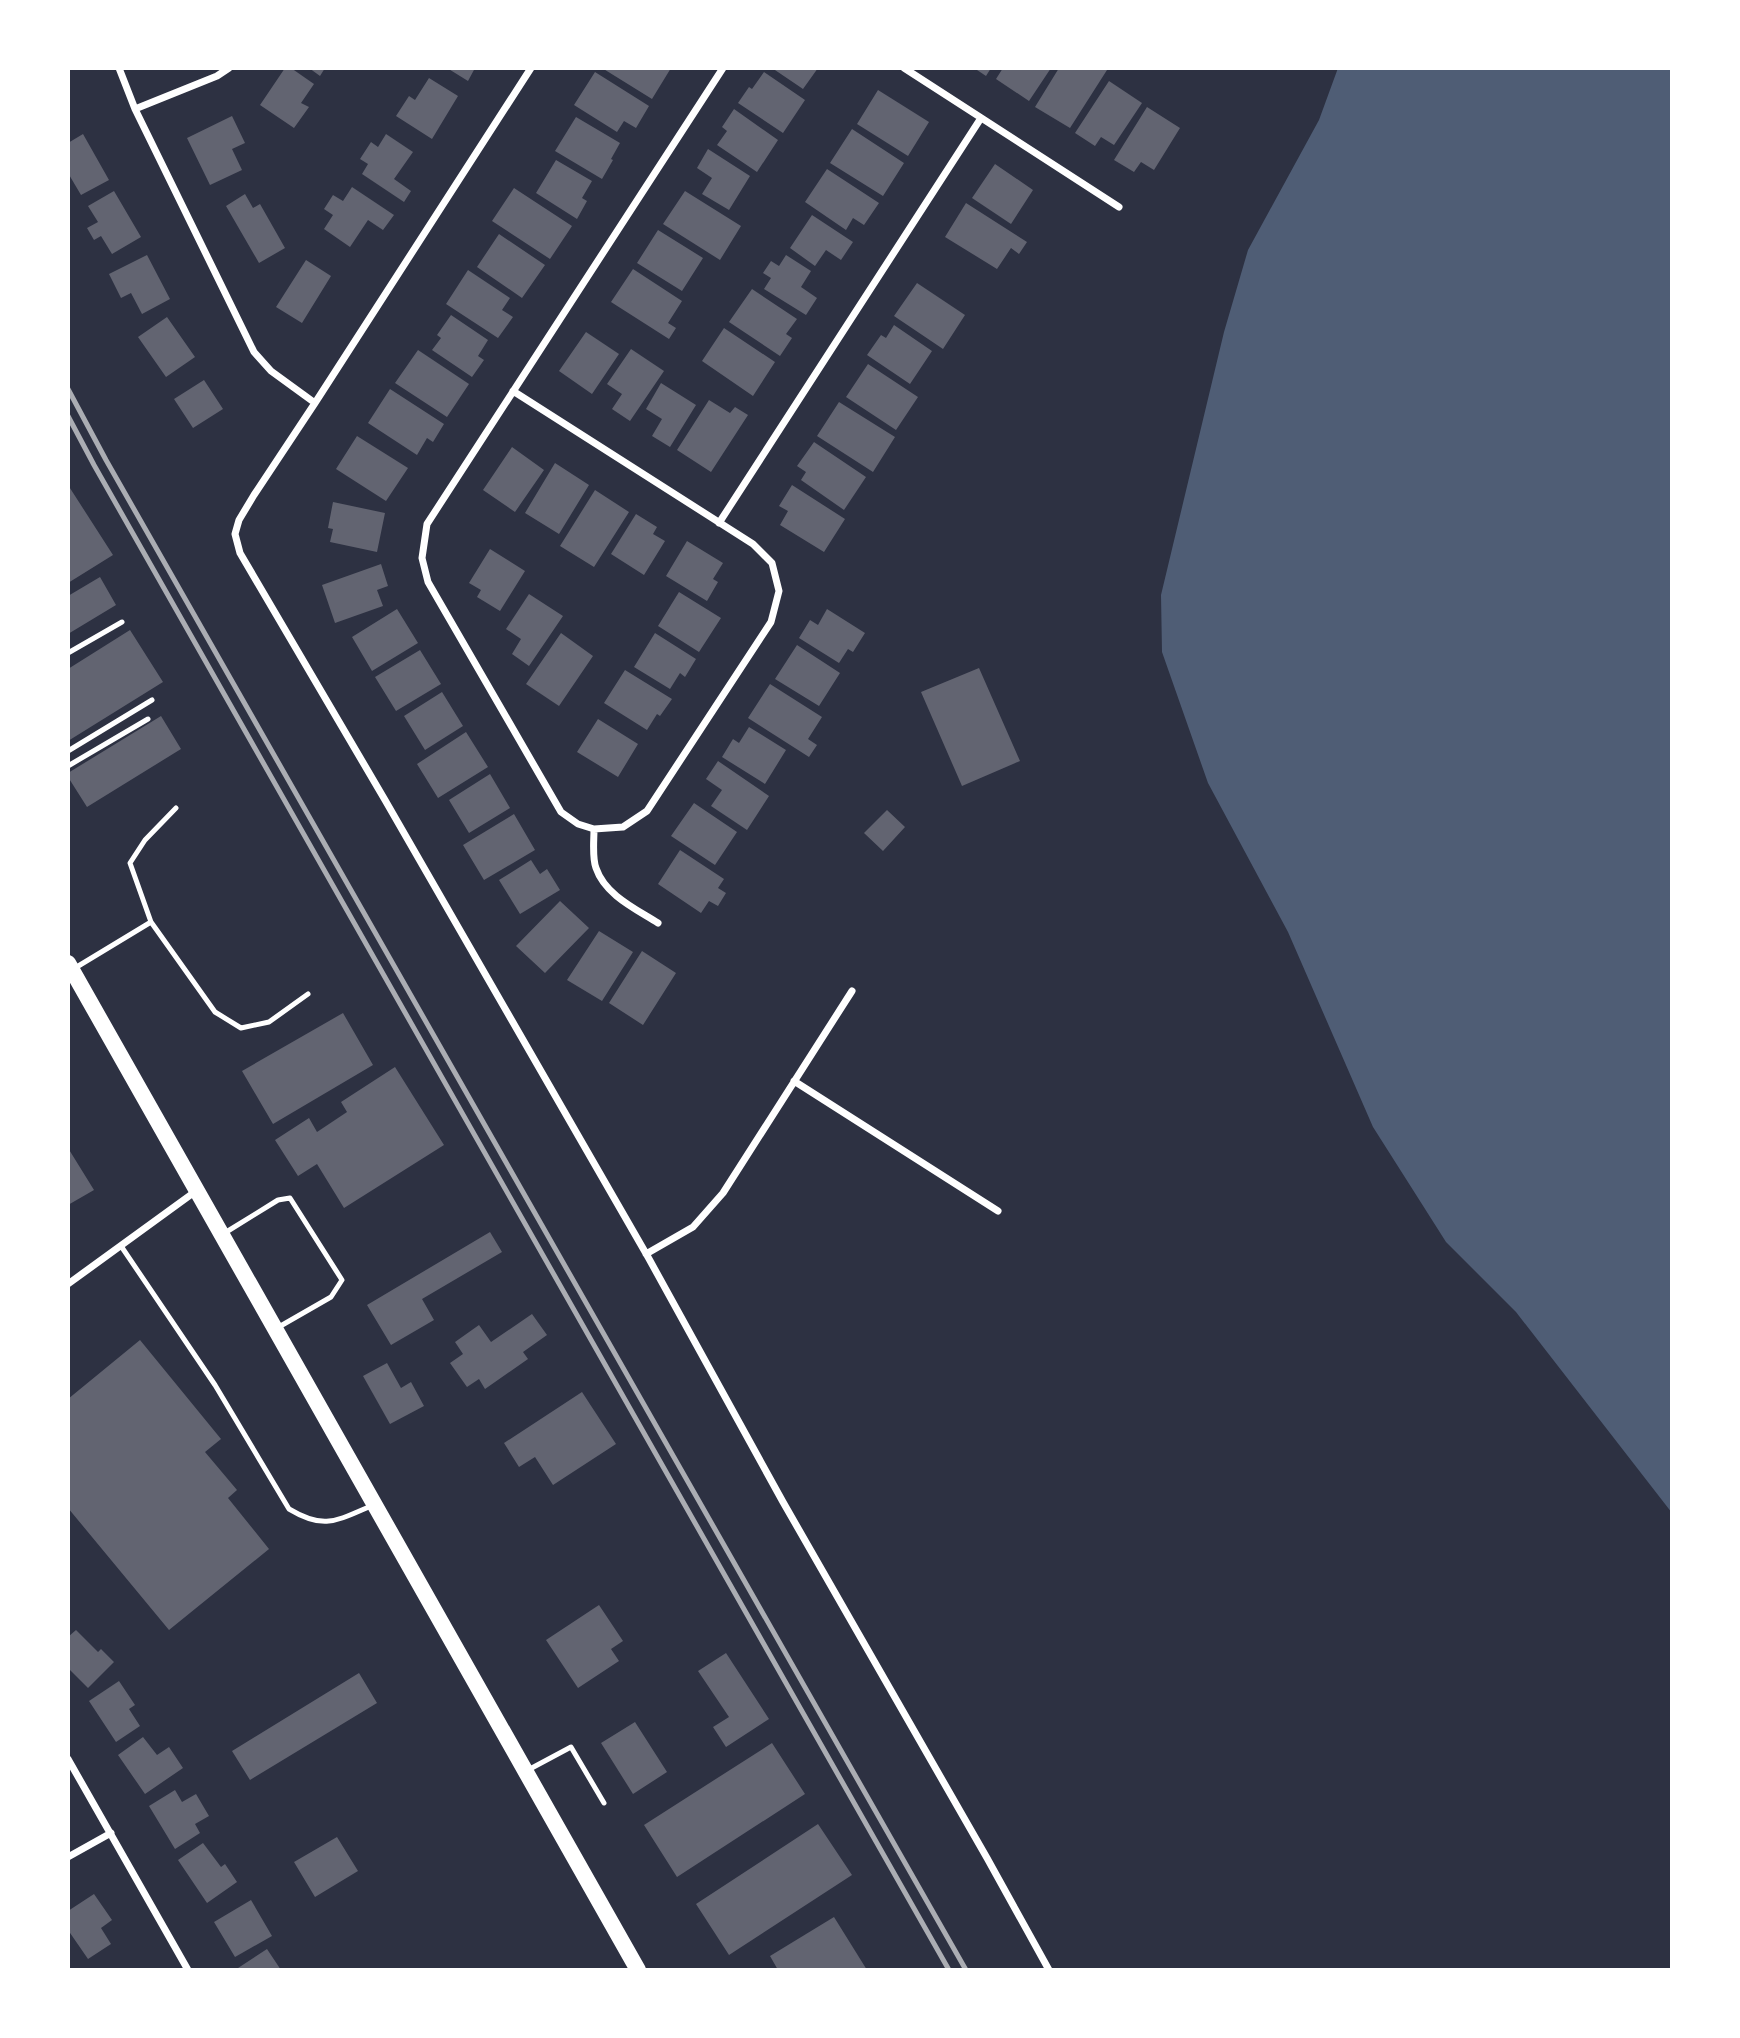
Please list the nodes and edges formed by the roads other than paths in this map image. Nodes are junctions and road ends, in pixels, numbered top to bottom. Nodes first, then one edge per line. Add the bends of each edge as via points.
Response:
1 (118, 68) edge
2 (229, 68) edge
3 (531, 68) edge
4 (723, 68) edge
5 (904, 68) edge
6 (135, 109) junction
7 (981, 118) junction
8 (1119, 207) dead end
9 (513, 391) junction
10 (315, 403) junction
11 (719, 523) junction
12 (122, 622) dead end
13 (68, 653) edge
14 (152, 700) dead end
15 (148, 719) dead end
16 (68, 751) edge
17 (68, 766) edge
18 (176, 808) dead end
19 (594, 830) junction
20 (151, 922) junction
21 (658, 923) dead end
22 (70, 966) edge
23 (852, 991) dead end
24 (308, 994) dead end
25 (794, 1081) junction
26 (196, 1191) junction
27 (998, 1211) dead end
28 (221, 1235) junction
29 (121, 1246) junction
30 (646, 1254) junction
31 (68, 1284) edge
32 (274, 1329) junction
33 (374, 1504) junction
34 (68, 1759) edge
35 (525, 1771) junction
36 (604, 1803) dead end
37 (111, 1833) junction
38 (68, 1857) edge
39 (188, 1970) edge
40 (638, 1970) edge
41 (1049, 1970) edge

1 - 6 street
2 - 6 street
3 - 10 street
4 - 9 street
5 - 7 street
6 - 10 street via 254,352 271,371
7 - 8 street
7 - 11 street
9 - 11 street
9 - 19 street via 427,524 422,558 428,582 561,813
10 - 30 street via 239,520 235,534 240,553
11 - 19 street via 753,544 772,563 779,591 771,622 648,811 623,827
12 - 13 lane
14 - 16 lane
15 - 17 lane
18 - 20 lane via 130,863
19 - 21 street via 595,867 603,881 620,899
20 - 22 lane
20 - 24 lane via 215,1012 241,1028 269,1022
22 - 26 main road
23 - 25 street
25 - 27 street
25 - 30 street via 723,1193 693,1227
26 - 28 main road
26 - 29 street
28 - 32 main road
28 - 32 lane via 278,1200 290,1198 342,1280 331,1297
29 - 31 street
29 - 33 lane via 215,1385 289,1509 307,1520 334,1522
30 - 41 street
32 - 33 main road
33 - 35 main road
34 - 37 street
35 - 36 lane via 571,1747
35 - 40 main road
37 - 38 street
37 - 39 street

